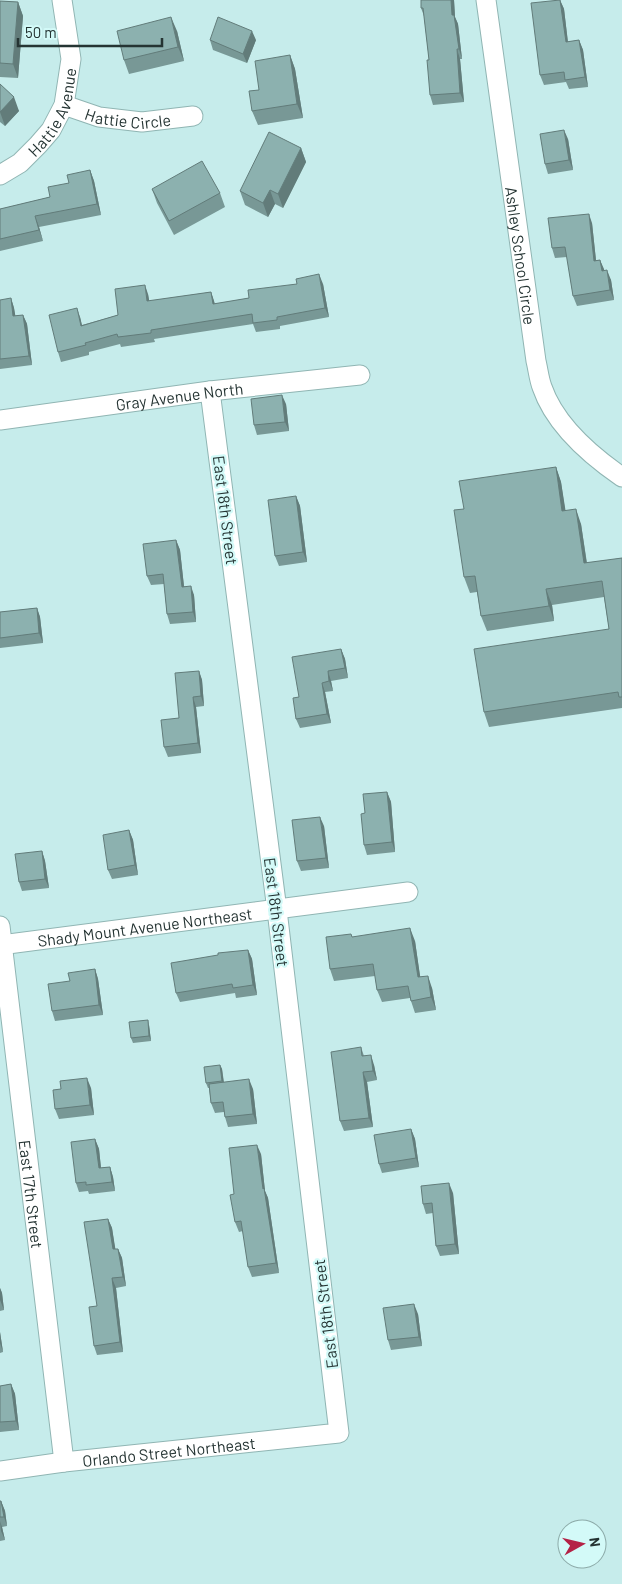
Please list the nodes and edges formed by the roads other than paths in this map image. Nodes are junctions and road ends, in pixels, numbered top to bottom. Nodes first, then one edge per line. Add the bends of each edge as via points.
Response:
1 (62, 0) edge
2 (486, 0) edge
3 (64, 104) junction
4 (193, 116) dead end
5 (0, 175) edge
6 (360, 375) dead end
7 (210, 391) junction
8 (0, 420) edge
9 (622, 477) edge
10 (408, 892) dead end
11 (277, 910) junction
12 (1, 938) edge
13 (339, 1433) joint
14 (64, 1462) junction
15 (0, 1471) edge

1 - 3 street, Hattie Avenue via 71,59
2 - 9 street, Ashley School Circle via 541,387 561,423
3 - 4 street, Hattie Circle via 99,117 142,122
3 - 5 street, Hattie Avenue via 51,130 38,145 20,163
6 - 7 street, Gray Avenue North
7 - 8 street, Gray Avenue North
7 - 11 street, East 18th Street
10 - 11 street, Shady Mount Avenue Northeast
11 - 12 street, Shady Mount Avenue Northeast
11 - 13 street, East 18th Street
12 - 14 street, East 17th Street
13 - 14 street, Orlando Street Northeast
14 - 15 street, Orlando Street Northeast

